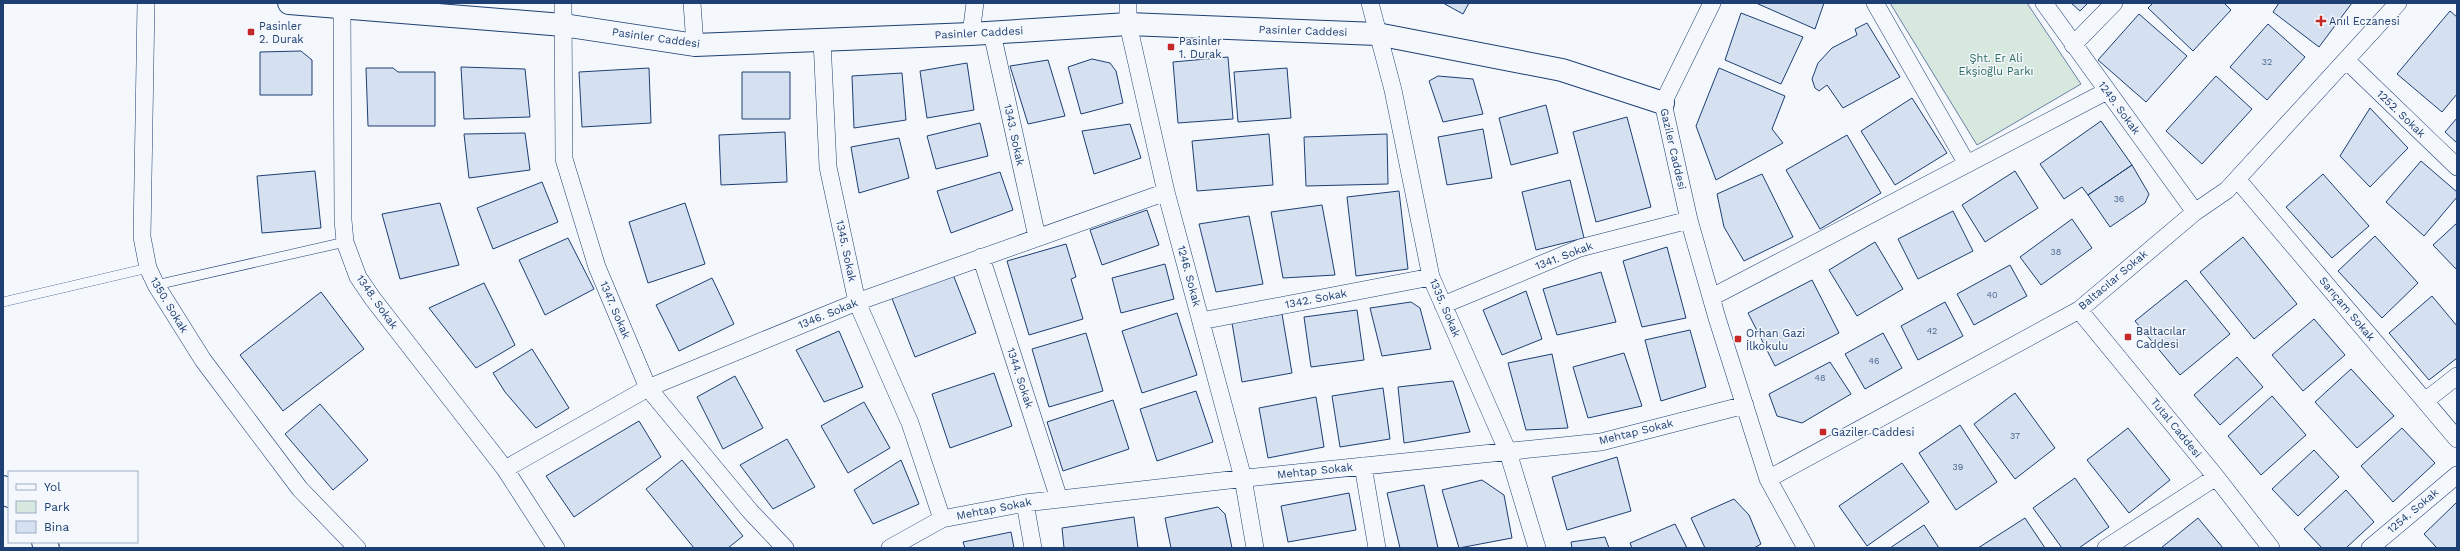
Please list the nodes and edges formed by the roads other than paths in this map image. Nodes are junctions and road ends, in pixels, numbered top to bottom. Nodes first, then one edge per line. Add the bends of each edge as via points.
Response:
1 (146, 3) edge
2 (289, 3) edge
3 (563, 3) edge
4 (692, 3) edge
5 (975, 3) edge
6 (1370, 3) edge
7 (1712, 3) edge
8 (1875, 3) edge
9 (2044, 3) edge
10 (2114, 3) edge
11 (2398, 3) edge
12 (329, 5) edge
13 (1128, 14) edge
14 (563, 25) junction
15 (992, 33) junction
16 (971, 34) junction
17 (1377, 34) junction
18 (822, 40) junction
19 (695, 45) junction
20 (2073, 45) junction
21 (2346, 60) junction
22 (2107, 91) junction
23 (1663, 103) junction
24 (1967, 164) junction
25 (2457, 167) edge
26 (2237, 179) junction
27 (1166, 192) junction
28 (2195, 212) junction
29 (1689, 220) junction
30 (1037, 237) junction
31 (346, 242) junction
32 (981, 257) junction
33 (148, 268) junction
34 (1431, 277) junction
35 (156, 285) junction
36 (1712, 297) junction
37 (3, 302) edge
38 (857, 302) junction
39 (1443, 305) junction
40 (2079, 310) junction
41 (1201, 321) junction
42 (2457, 376) edge
43 (648, 388) junction
44 (2425, 401) junction
45 (1744, 405) junction
46 (2457, 439) edge
47 (1508, 452) junction
48 (1363, 466) junction
49 (505, 469) junction
50 (2457, 475) edge
51 (2216, 477) junction
52 (1243, 478) junction
53 (1768, 479) junction
54 (1059, 499) junction
55 (1025, 503) junction
56 (942, 519) junction
57 (1804, 547) edge
58 (357, 548) edge
59 (556, 548) edge
60 (785, 548) edge
61 (890, 548) edge
62 (1033, 548) edge
63 (1255, 548) edge
64 (1377, 548) edge
65 (1537, 548) edge
66 (2106, 548) edge
67 (2271, 548) edge
68 (2370, 548) edge

1 - 33 street, 1350. Sokak via 142,237
2 - 12 street, Pasinler Caddesi
3 - 14 street, 1347. Sokak
4 - 19 street
5 - 16 street
6 - 17 street, 1335. Sokak
7 - 23 street, Gaziler Caddesi
8 - 24 street
9 - 20 street, 1249. Sokak
10 - 20 street
11 - 21 street, Baltacılar Sokak
12 - 14 street, Pasinler Caddesi
12 - 31 street, 1348. Sokak
13 - 15 street, Pasinler Caddesi
13 - 17 street, Pasinler Caddesi
13 - 27 street, 1246. Sokak
14 - 19 street, Pasinler Caddesi
14 - 43 street, 1347. Sokak via 564,159 597,267
15 - 16 street, Pasinler Caddesi
15 - 30 street, 1343. Sokak
16 - 18 street, Pasinler Caddesi
17 - 23 street, Pasinler Caddesi via 1562,70
17 - 34 street, 1335. Sokak via 1393,90
18 - 19 street, Pasinler Caddesi
18 - 38 street, 1345. Sokak via 828,167
20 - 22 street, 1249. Sokak
21 - 25 street, 1252. Sokak
21 - 26 street, Baltacılar Sokak
22 - 24 street
22 - 28 street, 1249. Sokak
23 - 29 street, Gaziler Caddesi
24 - 36 street
26 - 28 street, Baltacılar Sokak via 2227,190
26 - 44 street, Sarıçam Sokak
27 - 30 street, 1346. Sokak
27 - 41 street, 1246. Sokak
28 - 40 street, Baltacılar Sokak
29 - 36 street, Gaziler Caddesi
29 - 39 street, 1341. Sokak via 1580,248
30 - 32 street, 1346. Sokak
31 - 35 lane
31 - 49 street, 1348. Sokak via 358,277 373,299
32 - 38 street, 1346. Sokak
32 - 54 street, 1344. Sokak
33 - 35 street, 1350. Sokak
33 - 37 lane
34 - 39 street, 1335. Sokak
34 - 41 street, 1342. Sokak
35 - 58 street, 1350. Sokak via 203,360 300,489
36 - 45 street, Gaziler Caddesi
38 - 43 street, 1346. Sokak
38 - 56 street, 1345. Sokak via 910,423
39 - 47 street, 1335. Sokak
40 - 51 street, Tutal Caddesi
40 - 53 street, Baltacılar Sokak
41 - 52 street, 1246. Sokak
42 - 44 street
43 - 49 street, 1346. Sokak
43 - 60 street, 1347. Sokak via 750,511
44 - 46 street, Sarıçam Sokak
45 - 47 street, Mehtap Sokak via 1601,442
45 - 53 street, Gaziler Caddesi
47 - 48 street, Mehtap Sokak
47 - 65 street, 1335. Sokak
48 - 52 street, Mehtap Sokak
48 - 64 street
49 - 59 street, 1348. Sokak
50 - 68 street, 1254. Sokak
51 - 66 street
51 - 67 street, Tutal Caddesi
52 - 54 street, Mehtap Sokak
52 - 63 street, 1246. Sokak
53 - 57 street, Gaziler Caddesi
54 - 55 street, Mehtap Sokak
55 - 56 street, Mehtap Sokak
55 - 62 street
56 - 61 street, Mehtap Sokak

